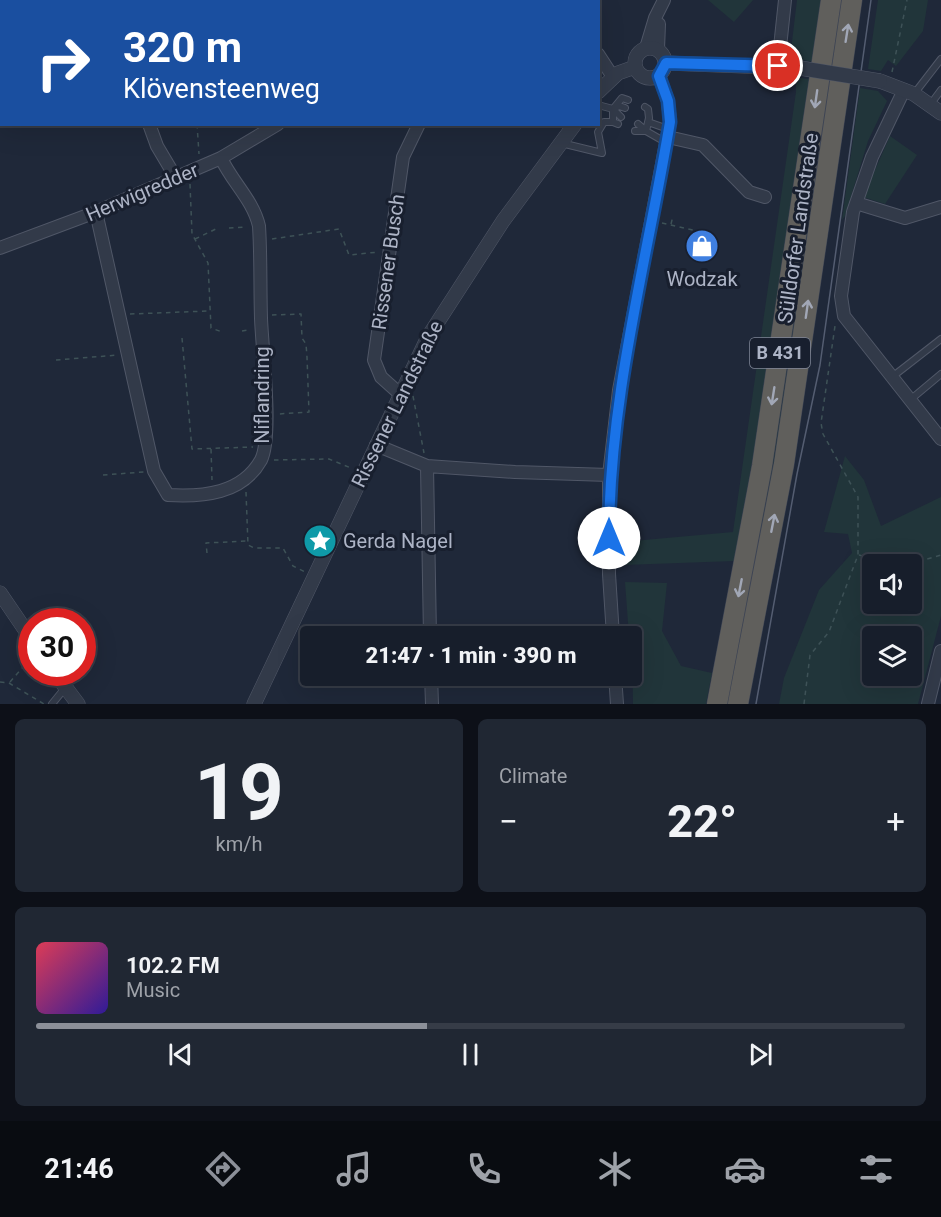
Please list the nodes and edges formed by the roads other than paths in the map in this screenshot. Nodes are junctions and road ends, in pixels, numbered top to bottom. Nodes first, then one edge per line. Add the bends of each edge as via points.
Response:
1 (665, 0) edge
2 (785, 0) edge
3 (831, 0) edge
4 (852, 0) edge
5 (652, 48) junction
6 (600, 57) edge
7 (941, 59) edge
8 (666, 63) junction
9 (778, 66) junction
10 (635, 67) junction
11 (659, 76) junction
12 (613, 77) junction
13 (600, 90) edge
14 (941, 90) edge
15 (909, 92) junction
16 (628, 100) dead end
17 (600, 106) edge
18 (625, 108) dead end
19 (645, 108) dead end
20 (613, 109) junction
21 (935, 109) edge
22 (642, 115) dead end
23 (621, 117) dead end
24 (649, 120) junction
25 (638, 124) dead end
26 (150, 126) edge
27 (275, 126) edge
28 (418, 126) edge
29 (574, 126) edge
30 (635, 131) dead end
31 (646, 131) junction
32 (668, 136) junction
33 (561, 143) junction
34 (221, 158) junction
35 (181, 176) junction
36 (765, 197) dead end
37 (856, 203) junction
38 (941, 207) edge
39 (96, 212) junction
40 (0, 248) edge
41 (941, 339) edge
42 (941, 374) edge
43 (892, 378) junction
44 (401, 391) junction
45 (910, 400) junction
46 (941, 440) edge
47 (376, 445) junction
48 (426, 466) junction
49 (609, 475) junction
50 (0, 593) edge
51 (18, 619) edge
52 (429, 626) edge
53 (612, 626) edge
54 (941, 651) edge
55 (431, 686) edge
56 (616, 686) edge
57 (65, 687) joint
58 (52, 704) edge
59 (78, 704) edge
60 (254, 704) edge
61 (432, 704) edge
62 (617, 704) edge
63 (717, 704) edge
64 (738, 704) edge
65 (928, 704) edge

1 - 5 street
2 - 9 street
3 -> 63 highway, Sülldorfer Landstraße / B 431 via 762,466
64 -> 4 highway, Sülldorfer Landstraße / B 431 via 784,464
5 - 8 street
5 - 10 street via 636,57
6 - 12 street
7 - 15 lane
8 - 9 street
8 - 11 street
9 - 15 street, bridge via 885,82
10 - 11 street via 642,76
10 - 12 street via 621,70
11 - 32 street via 669,108
12 - 13 street
14 - 21 lane
15 - 21 street
15 - 37 street via 872,158
16 - 20 lane via 622,98
17 - 20 lane
18 - 20 lane
19 - 24 lane
20 - 23 lane
20 - 33 lane via 616,123 604,122 598,132 602,153
22 - 24 lane
24 - 31 lane
24 - 32 lane
25 - 31 lane
26 - 35 street via 157,146
27 - 34 street, Herwigredder
28 - 44 street, Rissener Busch via 403,157 374,360 381,377
29 - 33 street, Rissener Landstraße
30 - 31 lane
31 - 32 lane
32 - 36 street via 703,145 749,192
32 - 49 street via 619,390
33 - 44 street, Rissener Landstraße via 451,299
34 - 35 street, Herwigredder
34 - 39 street, Niflandring via 252,204 259,233 266,446 246,479 230,489 194,496 168,495 154,471
35 - 39 street, Herwigredder
37 - 38 street via 904,218
37 - 43 street via 840,296 844,316
39 - 40 street, Herwigredder
41 - 43 lane
42 - 45 lane
43 - 45 street
44 - 47 street, Rissener Landstraße
45 - 46 street
47 - 48 street
47 - 60 street, Rissener Landstraße
48 - 49 street
48 - 52 street
49 - 53 street
50 - 51 street
54 - 65 street
55 - 61 street
56 - 62 street
57 - 58 lane
57 - 59 street

